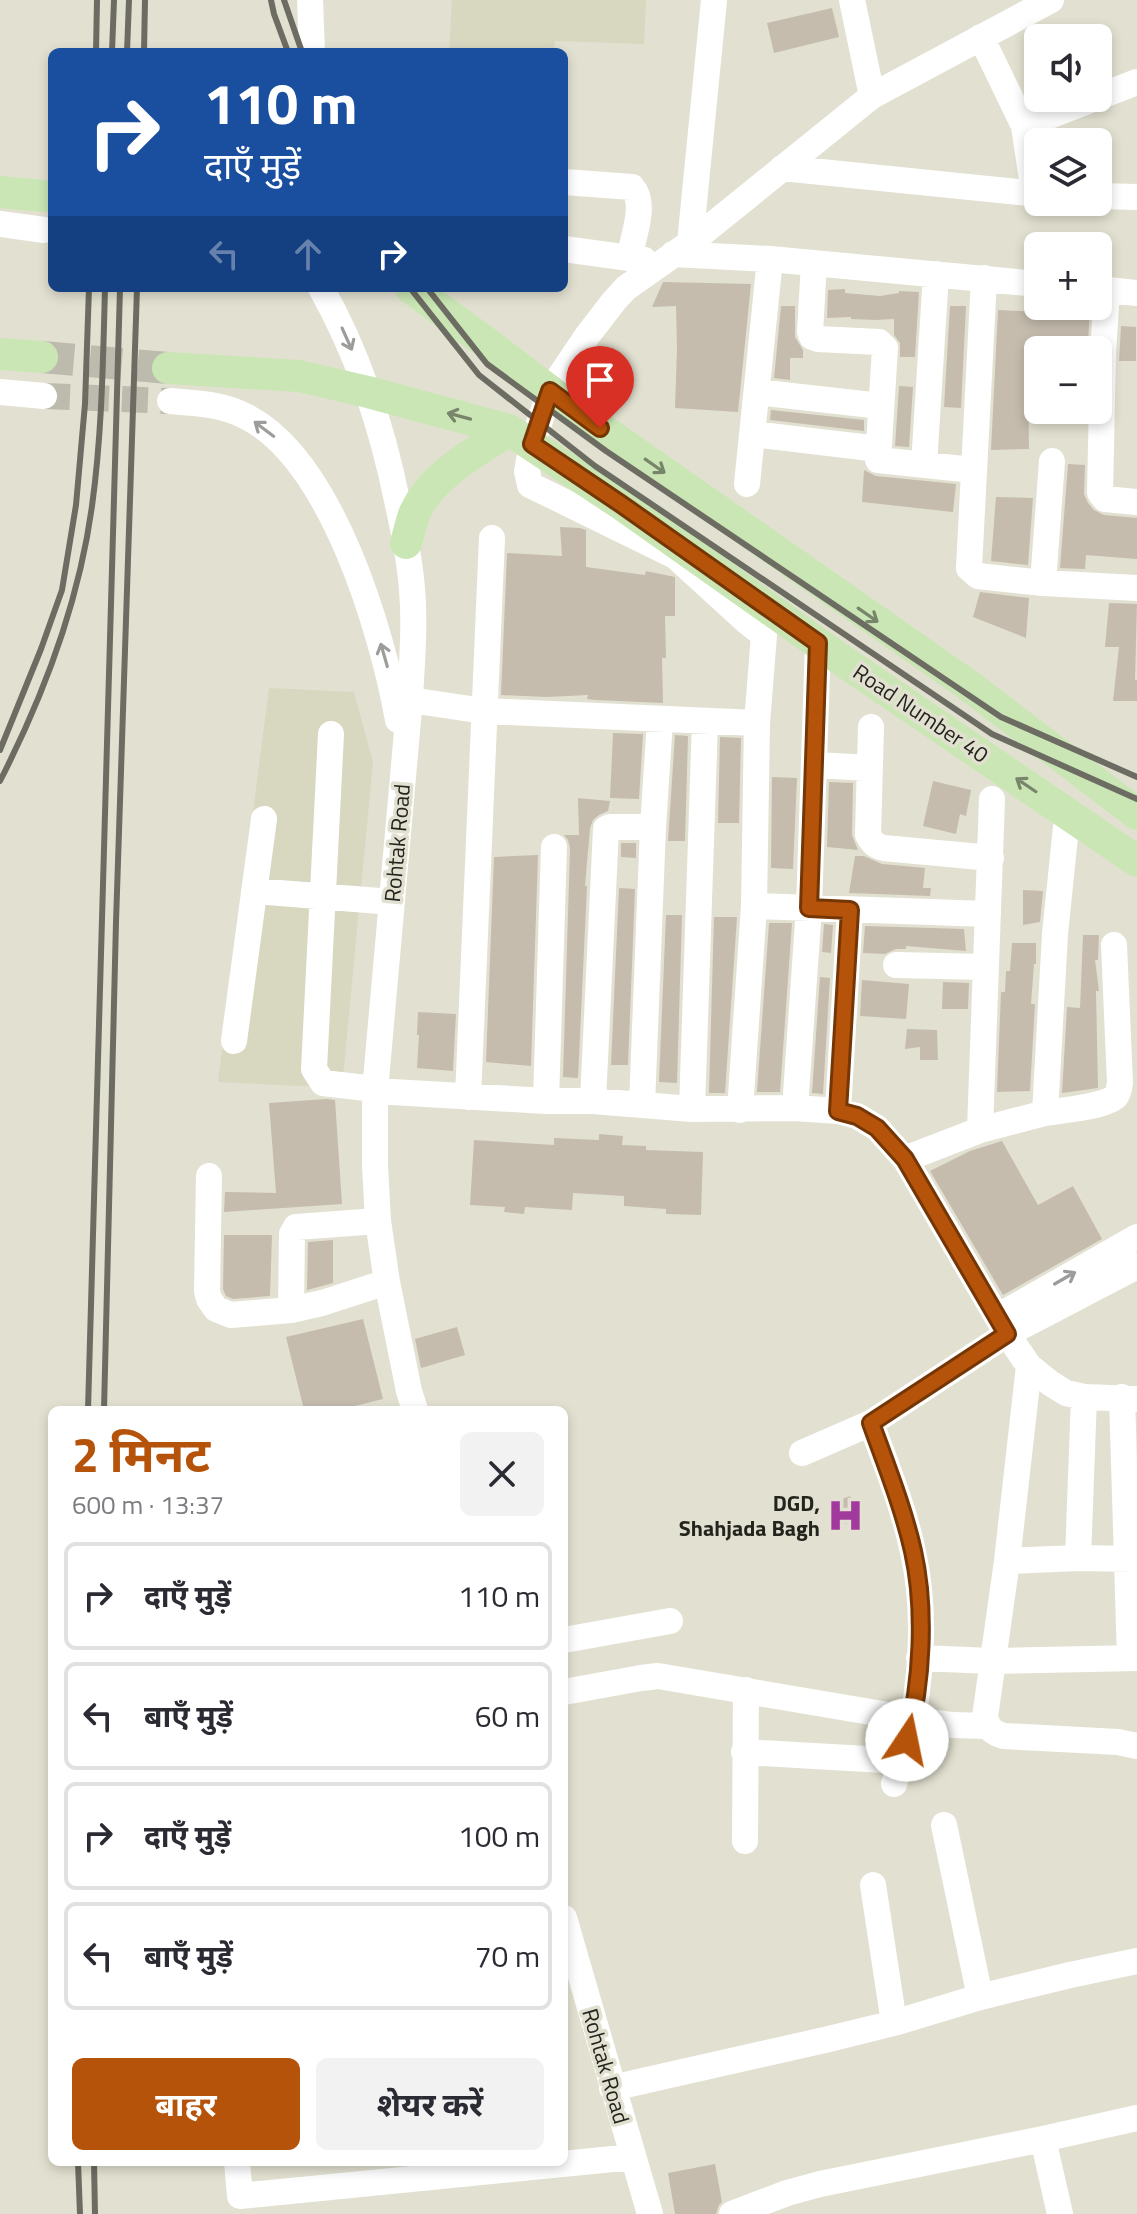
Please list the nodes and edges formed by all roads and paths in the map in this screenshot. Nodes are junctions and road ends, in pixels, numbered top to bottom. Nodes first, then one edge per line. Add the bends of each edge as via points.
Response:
1 (310, 0) edge
2 (714, 0) edge
3 (852, 0) edge
4 (1051, 0) edge
5 (981, 37) junction
6 (312, 48) edge
7 (1137, 82) edge
8 (1112, 92) edge
9 (872, 96) junction
10 (1060, 112) edge
11 (1024, 126) joint
12 (782, 168) junction
13 (568, 182) edge
14 (0, 192) edge
15 (1024, 193) edge
16 (43, 196) dead end
17 (1112, 196) edge
18 (1137, 197) edge
19 (0, 224) edge
20 (44, 230) dead end
21 (568, 250) edge
22 (674, 253) junction
23 (629, 258) junction
24 (770, 259) junction
25 (814, 263) junction
26 (936, 274) junction
27 (984, 278) junction
28 (1024, 282) edge
29 (1112, 291) edge
30 (323, 292) edge
31 (416, 292) edge
32 (1137, 293) edge
33 (1103, 320) edge
34 (0, 354) edge
35 (42, 357) tunnel mouth
36 (168, 368) tunnel mouth
37 (550, 391) junction
38 (0, 392) edge
39 (368, 392) junction
40 (757, 392) junction
41 (44, 396) tunnel mouth
42 (170, 401) tunnel mouth
43 (881, 406) junction
44 (752, 434) junction
45 (520, 437) junction
46 (879, 449) junction
47 (1052, 461) dead end
48 (924, 465) junction
49 (973, 470) junction
50 (747, 484) dead end
51 (1137, 502) edge
52 (492, 538) dead end
53 (406, 543) junction
54 (1043, 583) junction
55 (1137, 588) edge
56 (818, 643) junction
57 (410, 700) junction
58 (484, 711) junction
59 (660, 720) junction
60 (705, 721) junction
61 (757, 723) junction
62 (871, 727) dead end
63 (331, 734) dead end
64 (405, 759) junction
65 (815, 765) junction
66 (870, 768) junction
67 (992, 799) dead end
68 (1137, 814) edge
69 (264, 819) dead end
70 (653, 827) junction
71 (1066, 827) dead end
72 (554, 847) dead end
73 (991, 858) junction
74 (1137, 861) edge
75 (254, 891) junction
76 (324, 896) junction
77 (392, 902) junction
78 (754, 906) junction
79 (809, 908) junction
80 (850, 910) junction
81 (988, 914) junction
82 (1114, 945) dead end
83 (896, 965) dead end
84 (985, 967) junction
85 (234, 1041) dead end
86 (375, 1090) junction
87 (468, 1097) junction
88 (546, 1101) junction
89 (593, 1101) junction
90 (642, 1105) junction
91 (795, 1108) junction
92 (692, 1109) junction
93 (740, 1110) junction
94 (838, 1111) junction
95 (1045, 1113) junction
96 (980, 1130) junction
97 (905, 1159) junction
98 (209, 1176) dead end
99 (378, 1221) junction
100 (1137, 1237) edge
101 (1137, 1266) edge
102 (387, 1282) junction
103 (291, 1310) junction
104 (1002, 1325) junction
105 (1029, 1366) junction
106 (1084, 1397) junction
107 (1130, 1398) edge
108 (414, 1406) edge
109 (871, 1423) junction
110 (802, 1453) dead end
111 (1078, 1558) junction
112 (1132, 1559) edge
113 (1007, 1561) junction
114 (670, 1621) dead end
115 (568, 1639) edge
116 (919, 1658) junction
117 (1133, 1658) edge
118 (992, 1661) junction
119 (746, 1690) junction
120 (568, 1691) edge
121 (912, 1719) junction
122 (987, 1726) junction
123 (1137, 1746) edge
124 (744, 1752) junction
125 (944, 1825) dead end
126 (745, 1841) dead end
127 (873, 1885) dead end
128 (568, 1932) edge
129 (1137, 1961) edge
130 (980, 1997) junction
131 (894, 2023) junction
132 (612, 2088) junction
133 (1137, 2118) edge
134 (1043, 2139) junction
135 (633, 2157) junction
136 (568, 2161) edge
137 (237, 2166) edge
138 (531, 2166) edge
139 (241, 2205) edge
140 (741, 2212) edge
141 (650, 2214) edge
142 (1060, 2214) edge

1 - 6 street
2 - 22 street
3 - 9 street
4 - 5 street
5 - 9 street
5 - 11 street
7 - 8 street
9 - 12 street
10 - 11 street
12 - 15 street
12 - 22 street
13 - 23 street via 632,187 639,208
14 - 16 main road
17 - 18 street
19 - 20 street
21 - 23 street
22 - 23 street
22 - 24 street
22 - 37 street via 614,301
24 - 25 street
24 - 40 street
25 - 26 street
25 - 43 street via 812,337 879,342 885,348
26 - 27 street
26 - 48 street
27 - 28 street
27 - 49 street
29 - 32 street
30 -> 39 street, Rohtak Road
31 - 37 main road, Road Number 40
33 - 51 street via 1100,493 1105,499
34 - 35 main road
36 - 39 main road, Road Number 40 via 299,376
37 - 45 street
37 -> 68 main road, Road Number 40 via 968,685
38 - 41 street
45 -> 39 main road, Road Number 40
39 - 53 street, Rohtak Road
40 - 43 street
40 - 44 street
64 -> 42 street via 377,628 314,483 282,443 250,418 217,405
43 - 46 street
44 - 46 street
44 - 50 street
45 - 53 main road via 456,466 431,488 415,513
45 - 56 main road, Road Number 40
45 - 61 street via 530,485 675,556 764,635
46 - 48 street via 878,460
47 - 54 street
48 - 49 street
49 - 54 street via 971,572
52 - 58 street
53 - 57 street, Rohtak Road via 414,633
54 - 55 street
56 - 65 street
74 -> 56 main road, Road Number 40
57 - 58 street
57 - 64 street, Rohtak Road
58 - 59 street
58 - 87 street
59 - 60 street
59 - 70 street
60 - 61 street
60 - 92 street
61 - 78 street
62 - 66 street
63 - 76 street
64 - 77 street, Rohtak Road
65 - 66 street
65 - 79 street
66 - 73 street via 868,835 877,846
67 - 73 street
69 - 75 street
70 - 89 street via 606,829
70 - 90 street
71 - 95 street
72 - 88 street
73 - 81 street
75 - 76 street
75 - 85 street
76 - 77 street
76 - 86 street via 314,1069 323,1083
77 - 86 street, Rohtak Road
78 - 79 street
78 - 93 street
79 - 80 street
79 - 91 street
80 - 81 street
80 - 94 street
81 - 84 street
82 - 95 street via 1120,1083 1116,1096
83 - 84 street
84 - 96 street
86 - 87 street
86 - 99 street, Rohtak Road
87 - 88 street
88 - 89 street
89 - 90 street
90 - 92 street
91 - 93 street
91 - 94 street
92 - 93 street
94 - 97 street via 877,1128
95 - 96 street
96 - 97 street
97 - 104 street
98 - 103 street via 207,1291 212,1304 231,1315
99 - 102 street, Rohtak Road
99 - 103 street via 296,1227
104 -> 100 street
101 - 104 street
102 - 103 street
102 - 108 street, Rohtak Road
104 - 105 street
104 - 109 street
105 - 106 street via 1066,1393
105 - 113 street
106 - 107 street
106 - 111 street
107 - 112 street
109 - 110 street
109 - 116 street via 914,1555 920,1595
111 - 112 street
111 - 113 street
112 - 117 street
113 - 118 street
114 - 115 street
116 - 118 street
116 - 121 street
117 - 118 street
118 - 122 street
119 - 120 street via 658,1676
119 - 121 street
119 - 124 street
121 - 122 street
121 - 124 street via 898,1772
122 - 123 street via 1004,1736
124 - 126 street
125 - 130 street
127 - 131 street
128 - 132 street, Rohtak Road
129 - 130 street
130 - 131 street
131 - 132 street
132 - 135 street, Rohtak Road
133 - 134 street
134 - 140 street via 820,2184
134 - 142 street
135 - 136 street
135 - 141 street, Rohtak Road
137 - 139 street
138 - 139 street

